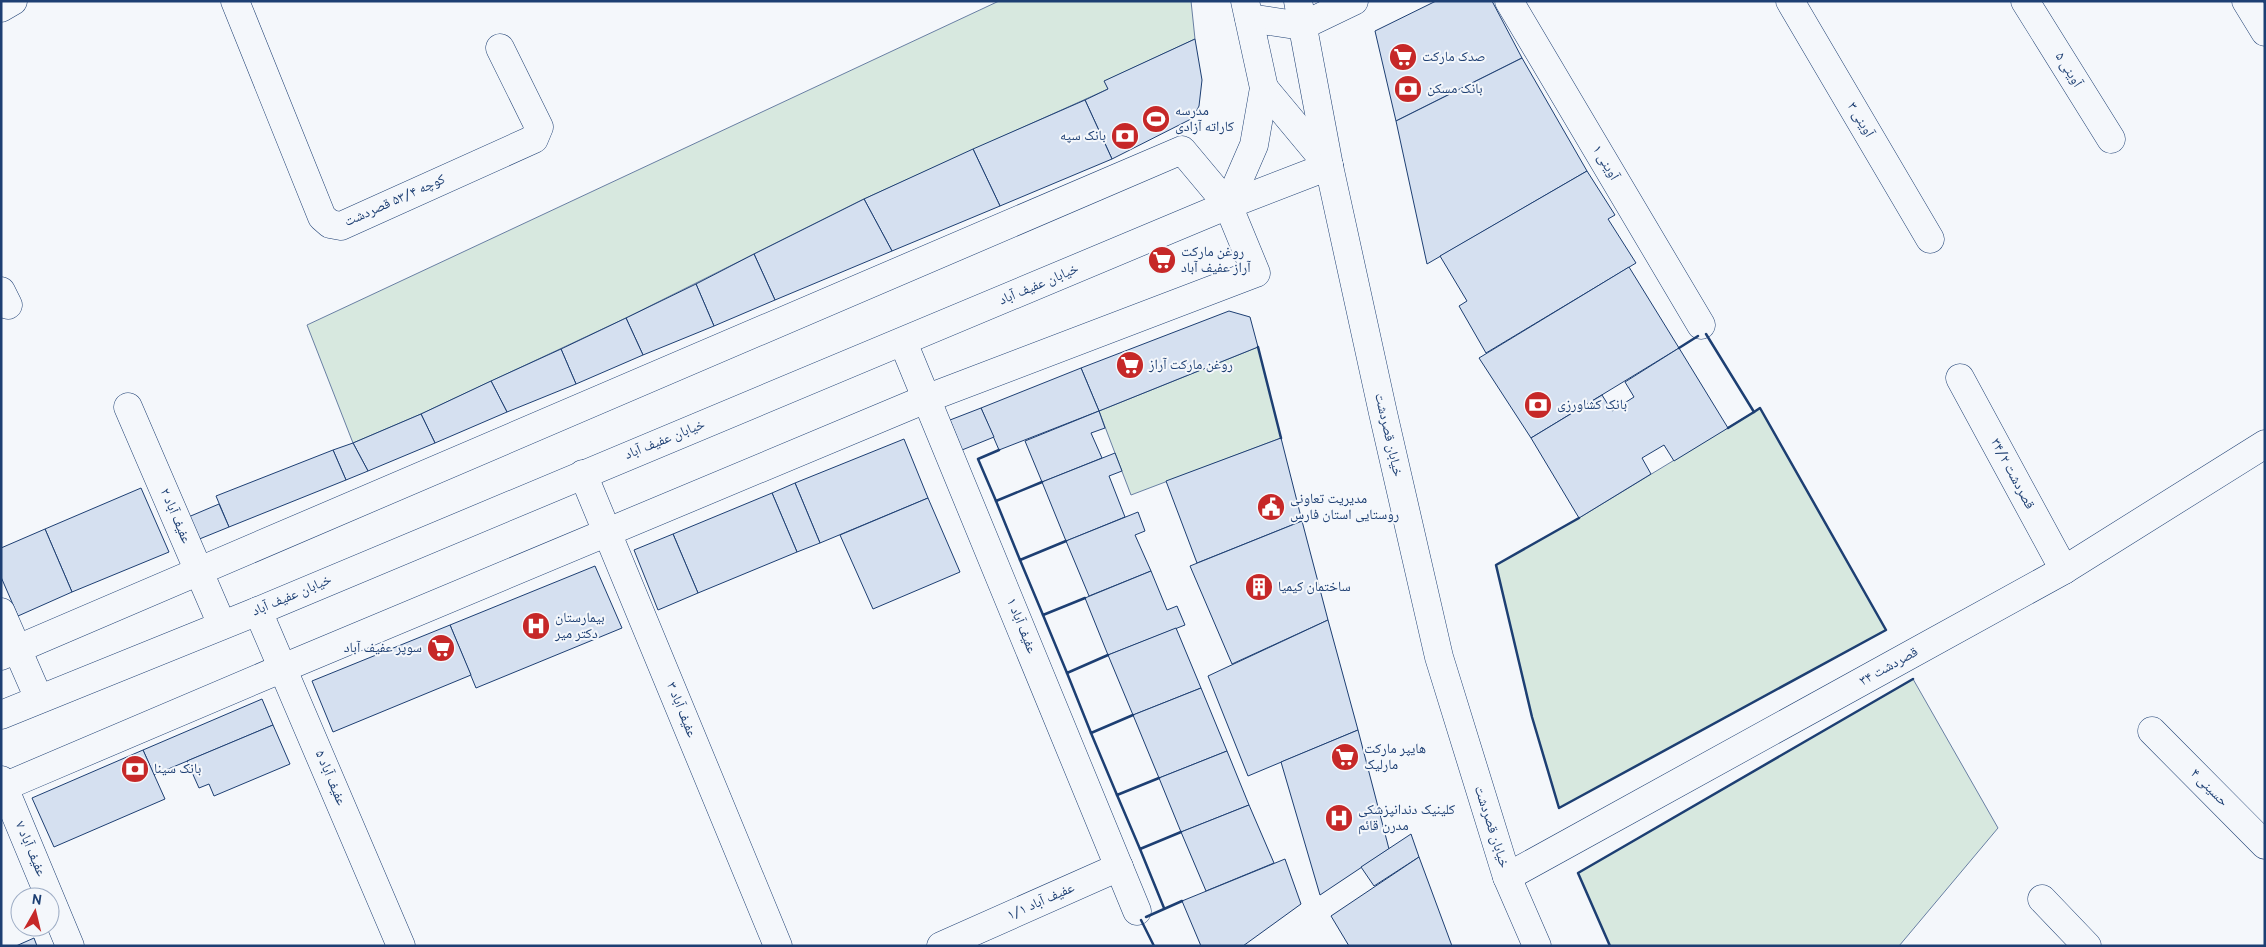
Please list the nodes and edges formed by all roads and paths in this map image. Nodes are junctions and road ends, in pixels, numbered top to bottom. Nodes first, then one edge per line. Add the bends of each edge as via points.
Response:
1 (13, 1) edge
2 (236, 1) edge
3 (1354, 1) edge
4 (1509, 1) edge
5 (1790, 1) edge
6 (2025, 1) edge
7 (2246, 1) edge
8 (1253, 7) edge
9 (1, 8) edge
10 (1300, 14) edge
11 (2265, 32) edge
12 (500, 48) dead end
13 (1264, 88) junction
14 (2111, 139) dead end
15 (1329, 166) junction
16 (1228, 205) junction
17 (1930, 239) dead end
18 (1701, 325) dead end
19 (903, 342) junction
20 (1960, 378) dead end
21 (928, 398) junction
22 (128, 407) dead end
23 (2265, 444) edge
24 (583, 474) junction
25 (608, 534) junction
26 (2064, 570) junction
27 (199, 572) junction
28 (258, 611) junction
29 (1, 612) edge
30 (222, 625) junction
31 (9, 652) edge
32 (283, 668) junction
33 (39, 699) junction
34 (1, 715) edge
35 (2152, 731) dead end
36 (2, 785) edge
37 (2265, 845) edge
38 (1119, 867) junction
39 (1507, 877) junction
40 (2042, 899) dead end
41 (1136, 911) dead end
42 (952, 941) edge
43 (70, 946) edge
44 (402, 946) edge
45 (778, 946) edge
46 (1537, 946) edge
47 (2087, 946) edge

1 - 9 street
2 - 12 street, کوچه ۵۳/۴ قصردشت via 322,217 330,224 341,226 534,139 539,127
3 - 10 street
4 - 18 street, ۱ آوینی
5 - 17 street, ۳ آوینی
6 - 14 street, ۵ آوینی
7 - 11 street
8 - 10 street
8 - 13 street
10 - 15 street, خیابان قصردشت
13 - 15 street
13 - 16 street via 1254,145
15 - 16 street, خیابان عفیف آباد
15 - 39 street, خیابان قصردشت via 1439,657
16 - 19 street, خیابان عفیف آباد
16 - 21 street via 1256,273
16 - 27 street via 1182,150
19 - 21 street, عفیف آباد ۱
19 - 24 street, خیابان عفیف آباد
20 - 26 street, قصردشت ۳۴/۲
21 - 25 street
21 - 38 street, عفیف آباد ۱
22 - 27 street, عفیف آباد ۲
23 - 26 street, قصردشت ۳۴
24 - 25 street, عفیف آباد ۳
24 - 28 street, خیابان عفیف آباد
25 - 32 street
25 - 45 street, عفیف آباد ۳
26 - 39 street, قصردشت ۳۴
27 - 30 street, عفیف آباد ۲
27 - 31 street
28 - 30 street, خیابان عفیف آباد
28 - 32 street, عفیف آباد ۵
29 - 31 street
30 - 33 street, خیابان عفیف آباد
31 - 33 street
32 - 36 street
32 - 44 street, عفیف آباد ۵
33 - 34 street, خیابان عفیف آباد
35 - 37 street, ۴ حسینی
36 - 43 street, عفیف آباد ۷
38 - 41 street, عفیف آباد ۱
38 - 42 street, عفیف آباد ۱/۱
39 - 46 street, خیابان قصردشت
40 - 47 street

